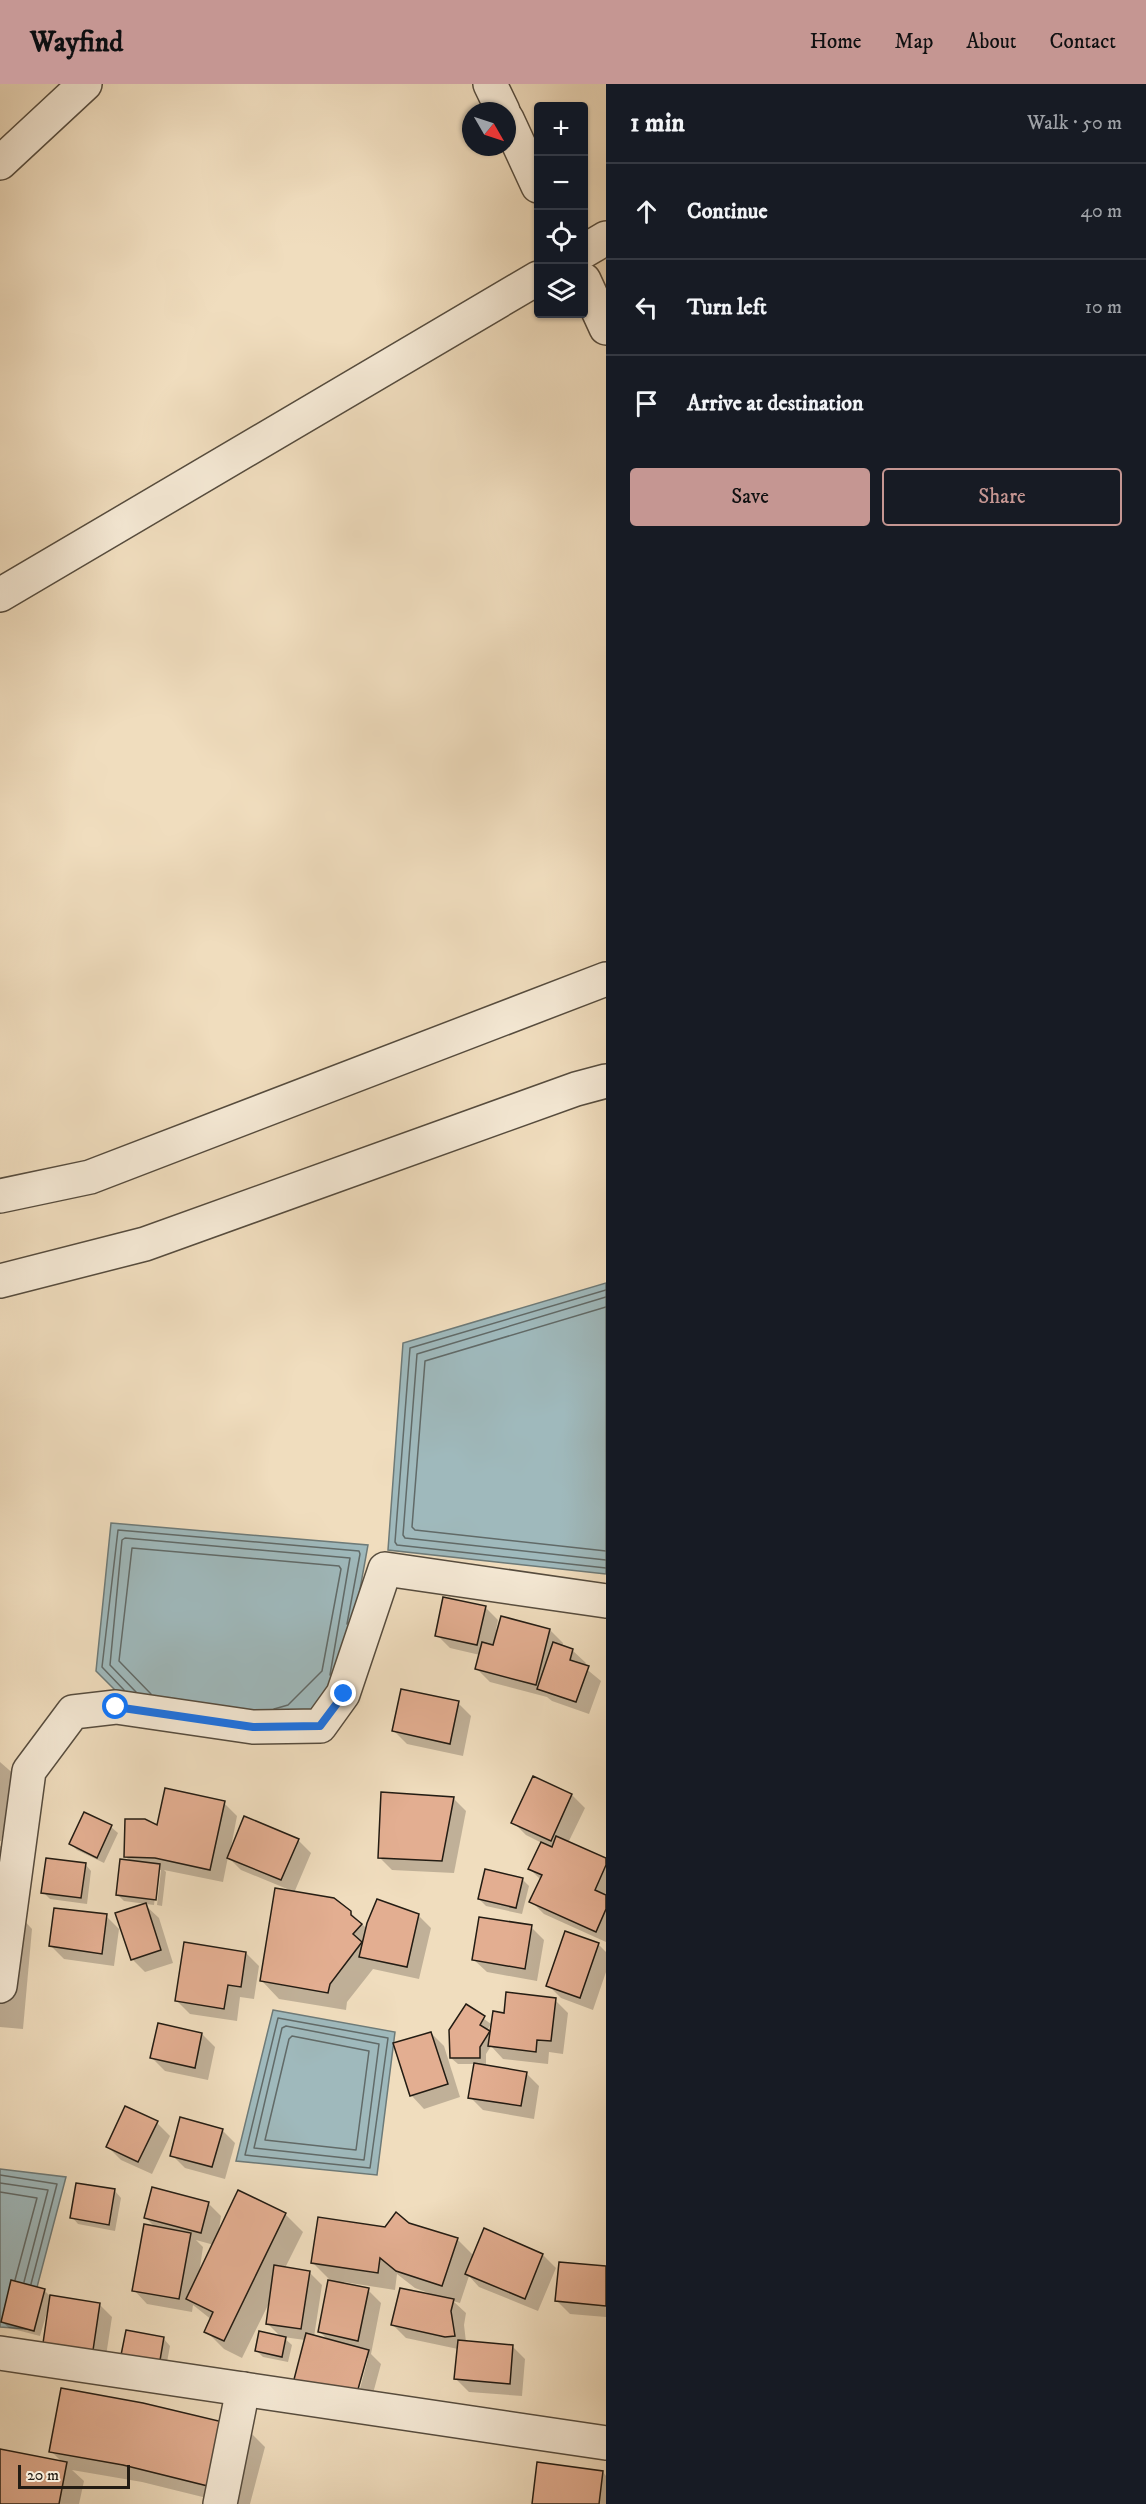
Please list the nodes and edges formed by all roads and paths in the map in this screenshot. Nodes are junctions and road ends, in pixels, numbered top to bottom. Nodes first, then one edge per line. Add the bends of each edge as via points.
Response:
1 (85, 84) edge
2 (490, 84) edge
3 (499, 102) edge
4 (516, 138) edge
5 (0, 163) edge
6 (534, 177) edge
7 (606, 238) edge
8 (588, 249) edge
9 (534, 280) edge
10 (588, 289) edge
11 (606, 328) edge
12 (0, 595) edge
13 (606, 979) edge
14 (606, 1081) edge
15 (0, 1196) edge
16 (0, 1281) edge
17 (606, 1601) edge
18 (0, 1986) edge
19 (0, 2353) edge
20 (243, 2389) junction
21 (606, 2442) edge
22 (220, 2504) edge

1 - 5 street
2 - 3 street
4 - 6 street
7 - 8 street
9 - 12 street
10 - 11 street
13 - 15 street via 90,1177
14 - 16 street via 145,1244
17 - 18 street via 385,1569 344,1694 320,1726 253,1727 116,1707 73,1712 29,1771
19 - 20 street
20 - 21 street
20 - 22 street

